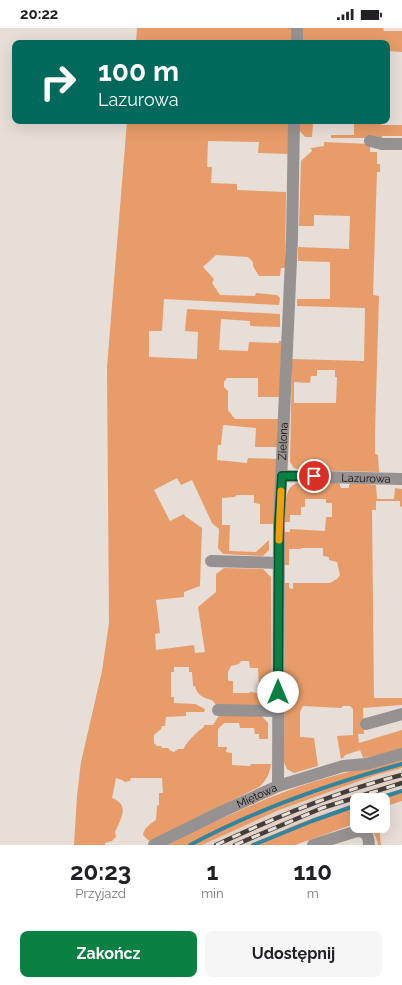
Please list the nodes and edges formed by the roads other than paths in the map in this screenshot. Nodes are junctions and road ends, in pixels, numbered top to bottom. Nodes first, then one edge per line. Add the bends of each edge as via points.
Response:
1 (297, 28) edge
2 (297, 40) edge
3 (294, 124) edge
4 (370, 141) dead end
5 (402, 144) edge
6 (282, 476) junction
7 (402, 479) edge
8 (211, 561) dead end
9 (279, 563) junction
10 (218, 710) dead end
11 (278, 711) junction
12 (402, 714) edge
13 (366, 724) dead end
14 (402, 754) edge
15 (278, 786) junction
16 (154, 845) edge
17 (313, 845) edge
18 (370, 845) edge

1 - 2 street
3 - 6 street, Zielona
4 - 5 street
6 - 7 street, Lazurowa
6 - 9 street, Zielona
8 - 9 street
9 - 11 street, Zielona
10 - 11 street
11 - 15 street, Zielona
12 - 13 street
14 - 15 street, Miętowa via 366,764 343,766
15 - 16 street, Miętowa
17 - 18 street via 357,831 367,834

